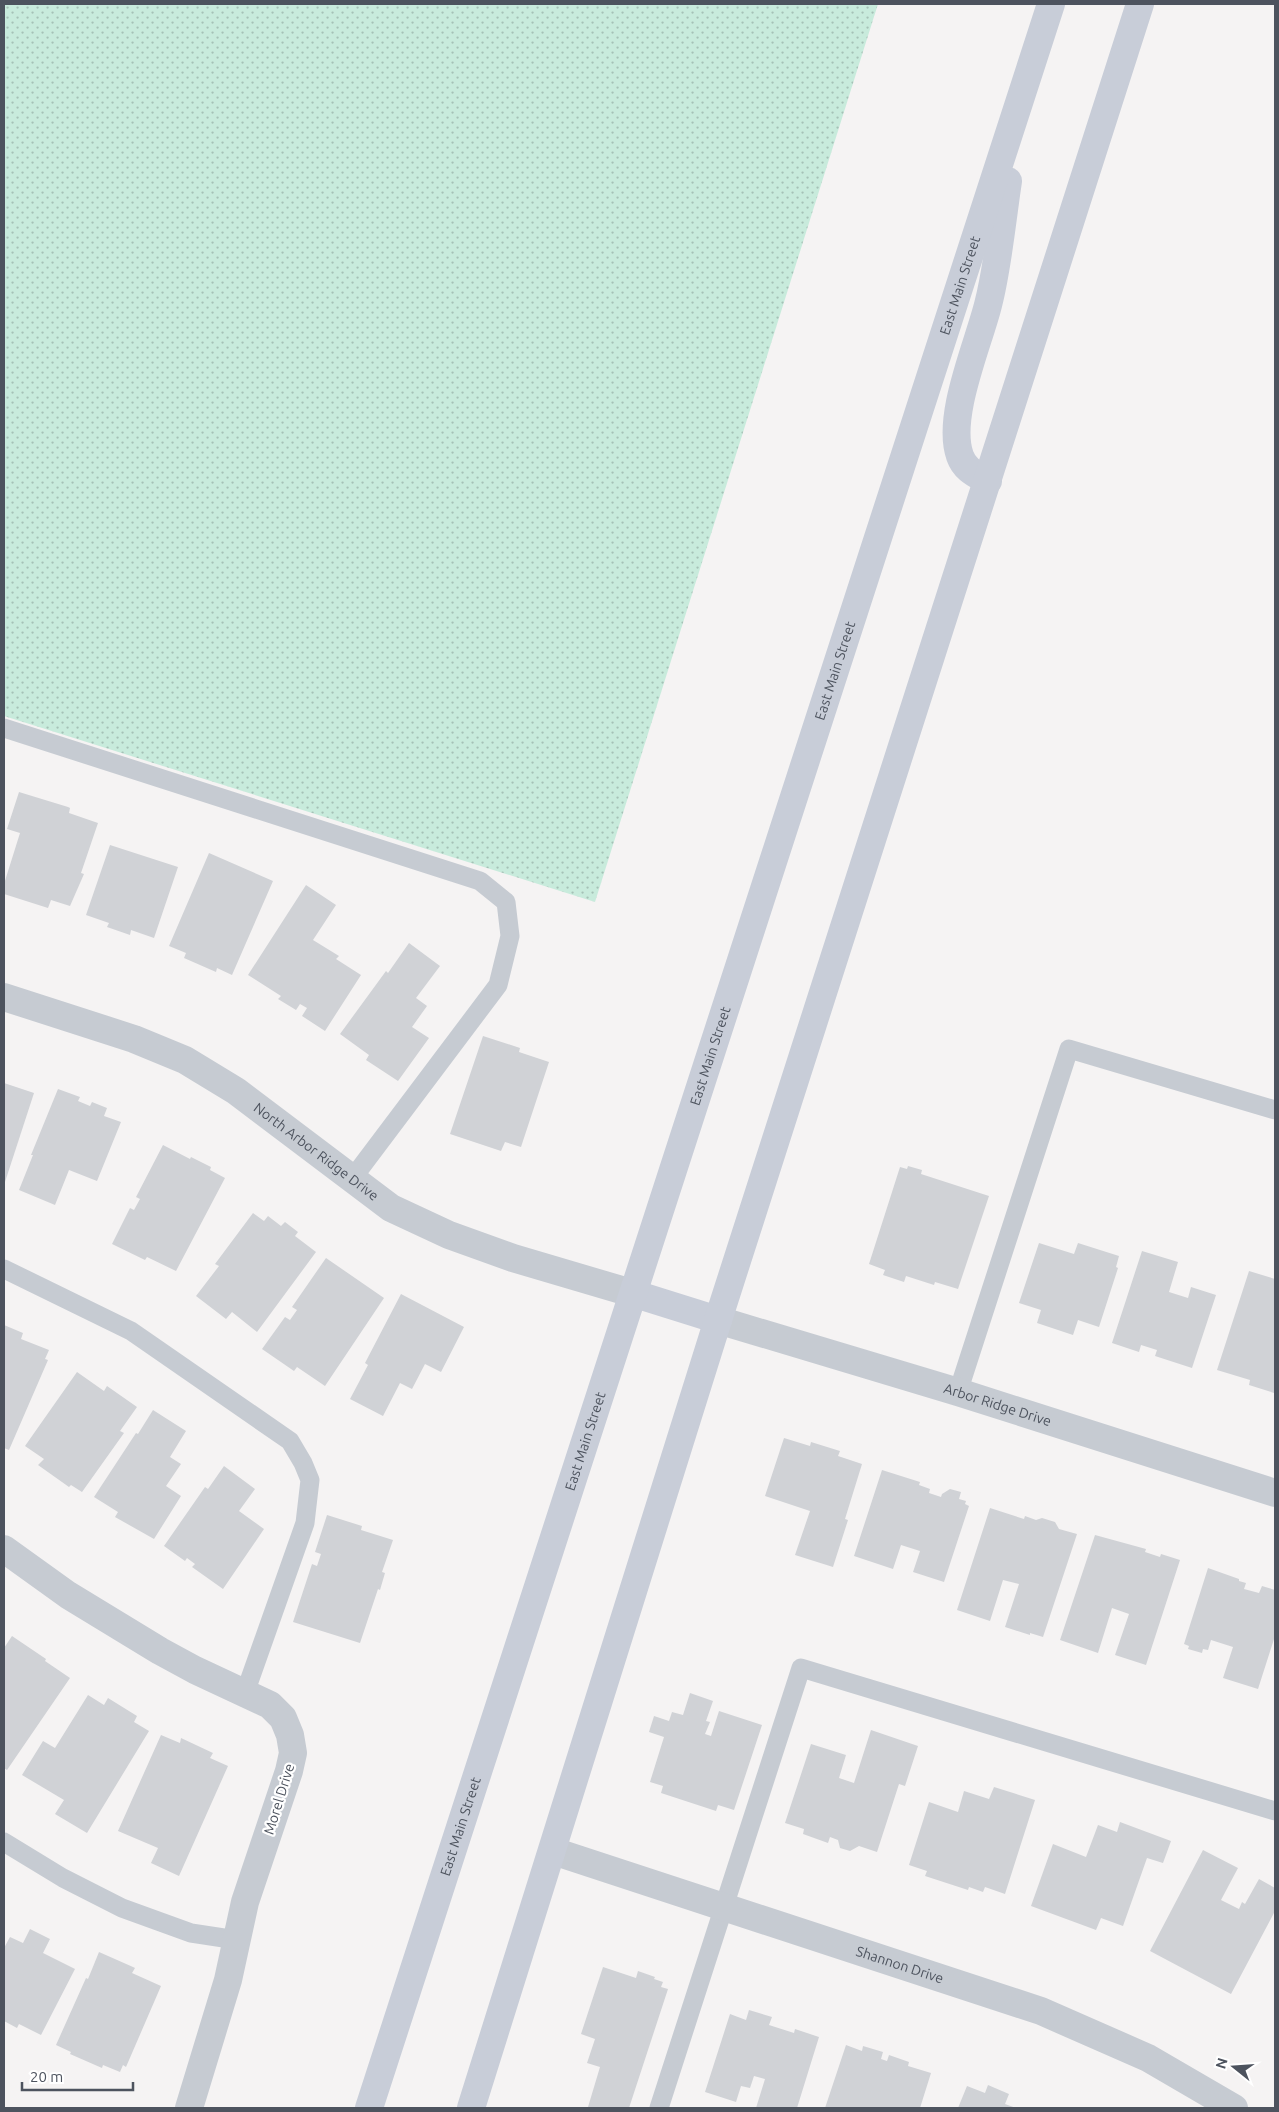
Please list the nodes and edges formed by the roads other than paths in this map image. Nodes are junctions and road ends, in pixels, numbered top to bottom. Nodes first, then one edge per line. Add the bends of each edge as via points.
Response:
1 (1051, 4) edge
2 (1140, 4) edge
3 (1017, 107) junction
4 (988, 480) junction
5 (4, 728) edge
6 (4, 997) edge
7 (1275, 1110) edge
8 (352, 1179) junction
9 (4, 1269) edge
10 (634, 1294) junction
11 (718, 1320) junction
12 (958, 1392) junction
13 (1275, 1493) edge
14 (4, 1549) edge
15 (245, 1693) junction
16 (1275, 1811) edge
17 (4, 1842) edge
18 (553, 1851) junction
19 (723, 1908) junction
20 (237, 1940) junction
21 (189, 2108) edge
22 (369, 2108) edge
23 (471, 2108) edge
24 (659, 2108) edge
25 (1234, 2108) edge

1 - 3 main road, East Main Street
2 - 4 main road
3 - 4 main road via 988,303 961,396 957,436 960,456 969,471
3 - 10 main road, East Main Street
4 - 11 main road
5 - 8 lane via 480,881 506,902 510,936 498,986
6 - 8 street, North Arbor Ridge Drive via 185,1060 236,1091
7 - 12 lane via 1069,1049
8 - 10 street, North Arbor Ridge Drive via 391,1208 449,1234 512,1258
9 - 15 lane via 131,1331 290,1441 303,1462 310,1480 305,1524
10 - 11 main road
10 - 22 main road, East Main Street
11 - 12 street, Arbor Ridge Drive
11 - 18 main road
12 - 13 street, Arbor Ridge Drive
14 - 15 street, Morel Drive via 68,1595 160,1652
15 - 20 street, Morel Drive via 270,1705 283,1718 293,1753 245,1902
16 - 19 lane via 801,1668
17 - 20 lane via 63,1878 122,1908 191,1933
18 - 19 street, Shannon Drive
18 - 23 main road
19 - 24 lane
19 - 25 street, Shannon Drive via 1041,2011 1148,2058
20 - 21 street, Morel Drive

